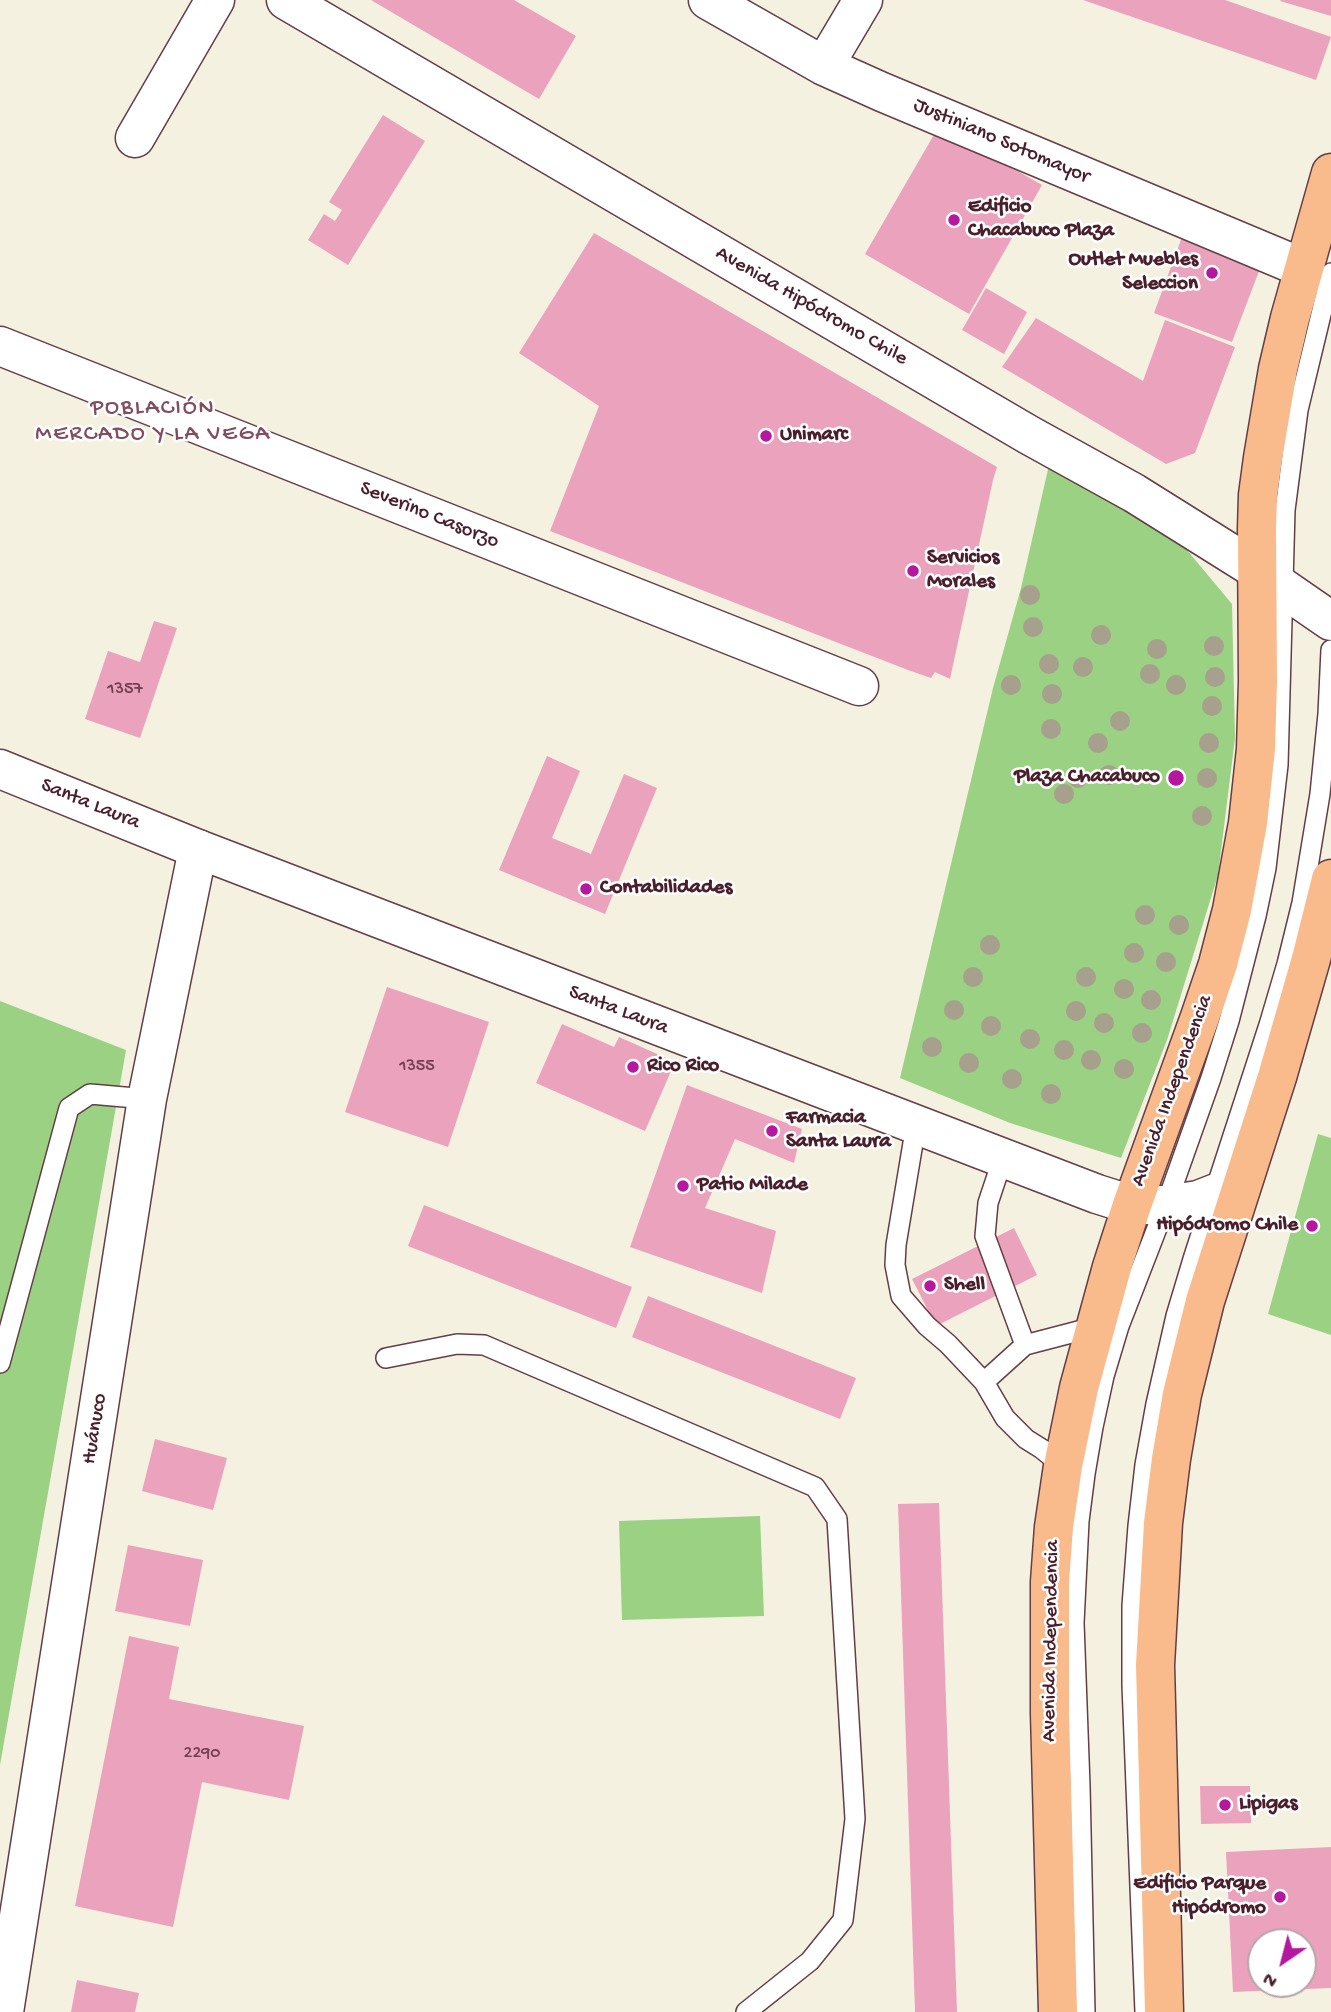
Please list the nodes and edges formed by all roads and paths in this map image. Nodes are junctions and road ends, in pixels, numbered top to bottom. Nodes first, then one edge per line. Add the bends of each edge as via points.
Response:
1 (215, 0) edge
2 (286, 0) edge
3 (708, 0) edge
4 (863, 0) edge
5 (824, 66) junction
6 (135, 138) dead end
7 (1331, 173) edge
8 (1317, 270) edge
9 (0, 346) edge
10 (1270, 579) junction
11 (1331, 621) edge
12 (1331, 650) edge
13 (859, 686) dead end
14 (0, 769) edge
15 (198, 849) junction
16 (1331, 879) edge
17 (148, 1099) junction
18 (916, 1125) junction
19 (1003, 1158) junction
20 (1228, 1189) junction
21 (1149, 1205) junction
22 (1094, 1327) junction
23 (1025, 1345) junction
24 (386, 1358) dead end
25 (0, 1363) edge
26 (984, 1382) junction
27 (1063, 1466) junction
28 (752, 2010) edge
29 (4, 2012) edge
30 (1058, 2012) edge
31 (1085, 2012) edge
32 (1145, 2012) edge
33 (1164, 2012) edge

1 - 6 street
2 - 10 street, Avenida Hipódromo Chile via 1134,493
3 - 5 street, Justiniano Sotomayor
4 - 5 street
5 - 8 street, Justiniano Sotomayor
7 - 8 main road, Avenida Independencia
8 - 10 main road, Avenida Independencia via 1278,369 1269,418 1258,495
9 - 13 street, Severino Casorzo
10 - 11 street, Avenida Hipódromo Chile
10 - 21 main road, Avenida Independencia via 1241,867
12 - 20 lane via 1320,794 1302,903
14 - 15 street, Santa Laura
15 - 17 street, Huánuco
15 - 18 street, Santa Laura
16 - 20 main road via 1277,1077
17 - 25 lane via 90,1094 69,1108
17 - 29 street, Huánuco
18 - 19 street, Santa Laura
18 - 26 lane via 896,1245 901,1296
19 - 21 street, Santa Laura via 1097,1194
19 - 23 lane via 988,1203 985,1236
20 - 21 street, Santa Laura via 1198,1200
20 - 32 lane via 1194,1256 1169,1344 1153,1416 1138,1526 1132,1685
20 - 33 main road via 1182,1394 1158,1587 1155,1665
21 - 22 main road, Avenida Independencia
21 - 31 lane via 1124,1314 1104,1376 1079,1521 1074,1623
22 - 23 lane
22 - 27 main road, Avenida Independencia
23 - 26 lane
24 - 28 lane via 457,1343 484,1345 815,1487 837,1518 855,1819 843,1920 810,1961
26 - 27 lane via 1005,1418
27 - 30 main road, Avenida Independencia via 1050,1582

